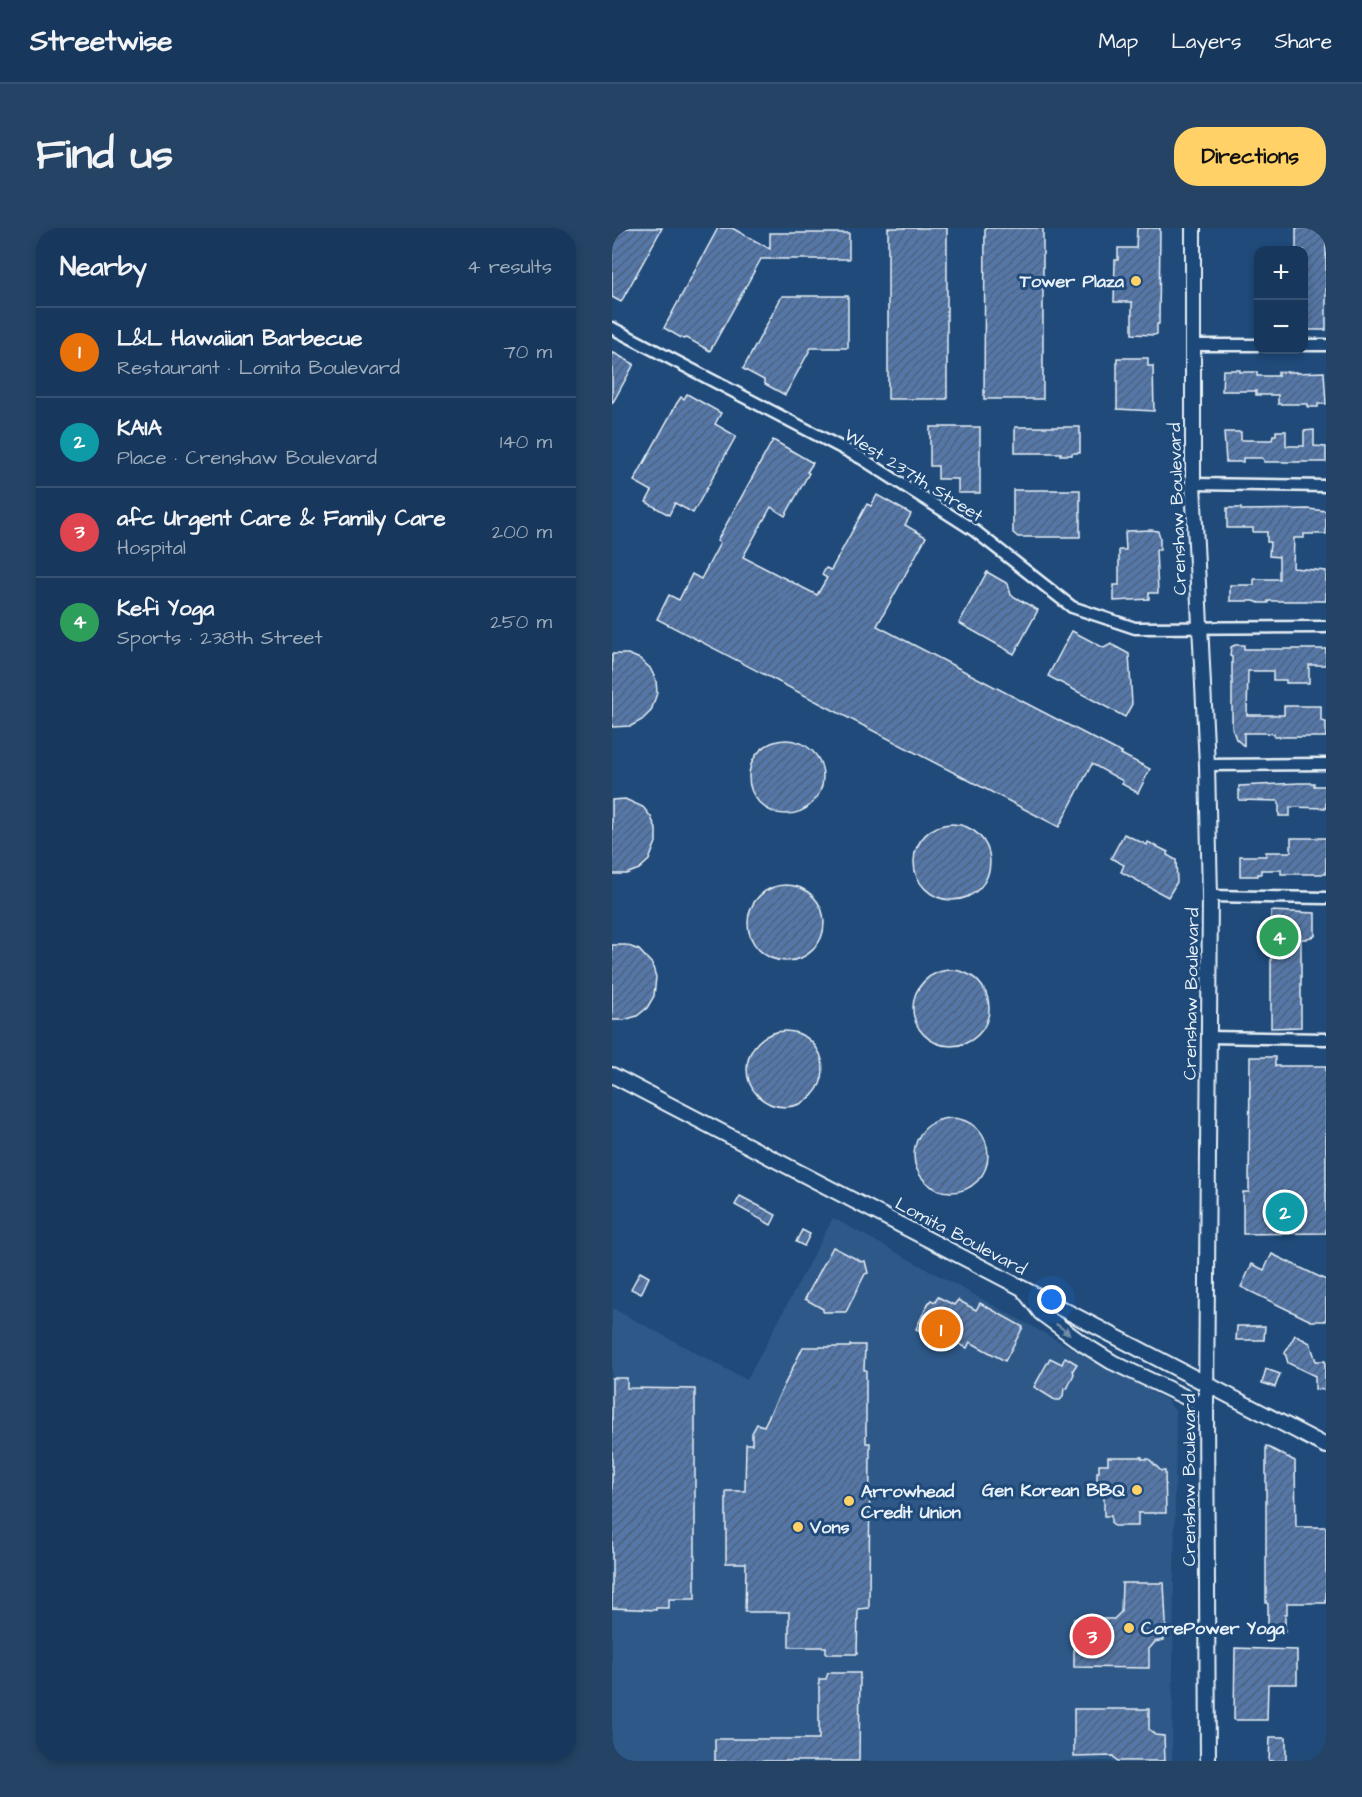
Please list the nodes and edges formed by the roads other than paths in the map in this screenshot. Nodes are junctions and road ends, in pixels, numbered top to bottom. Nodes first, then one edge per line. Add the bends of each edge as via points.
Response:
1 (1193, 228) edge
2 (612, 328) edge
3 (1192, 345) junction
4 (1254, 345) edge
5 (1308, 345) edge
6 (1326, 345) edge
7 (1193, 484) junction
8 (1326, 486) edge
9 (1199, 627) junction
10 (1326, 627) edge
11 (1326, 764) edge
12 (1207, 765) junction
13 (1210, 896) junction
14 (1326, 898) edge
15 (1209, 1037) junction
16 (1326, 1039) edge
17 (612, 1075) edge
18 (1022, 1288) junction
19 (1206, 1383) junction
20 (1206, 1407) junction
21 (1326, 1446) edge
22 (1208, 1761) edge

1 - 3 main road, Crenshaw Boulevard
2 - 9 street, West 237th Street via 861,458 975,531 1072,607 1135,627
3 - 4 street
3 - 7 main road, Crenshaw Boulevard
5 - 6 street
7 - 8 street
7 - 9 main road, Crenshaw Boulevard
9 - 10 street, West 237th Street
9 - 12 main road, Crenshaw Boulevard
11 - 12 street
12 - 13 main road, Crenshaw Boulevard
13 - 14 street
13 - 15 main road, Crenshaw Boulevard
15 - 16 street
15 - 19 main road, Crenshaw Boulevard
17 - 18 main road, Lomita Boulevard
18 - 19 main road, Lomita Boulevard
18 -> 20 main road via 1041,1313 1083,1344
19 - 20 main road, Crenshaw Boulevard
19 - 21 main road, Lomita Boulevard
20 - 22 main road, Crenshaw Boulevard

